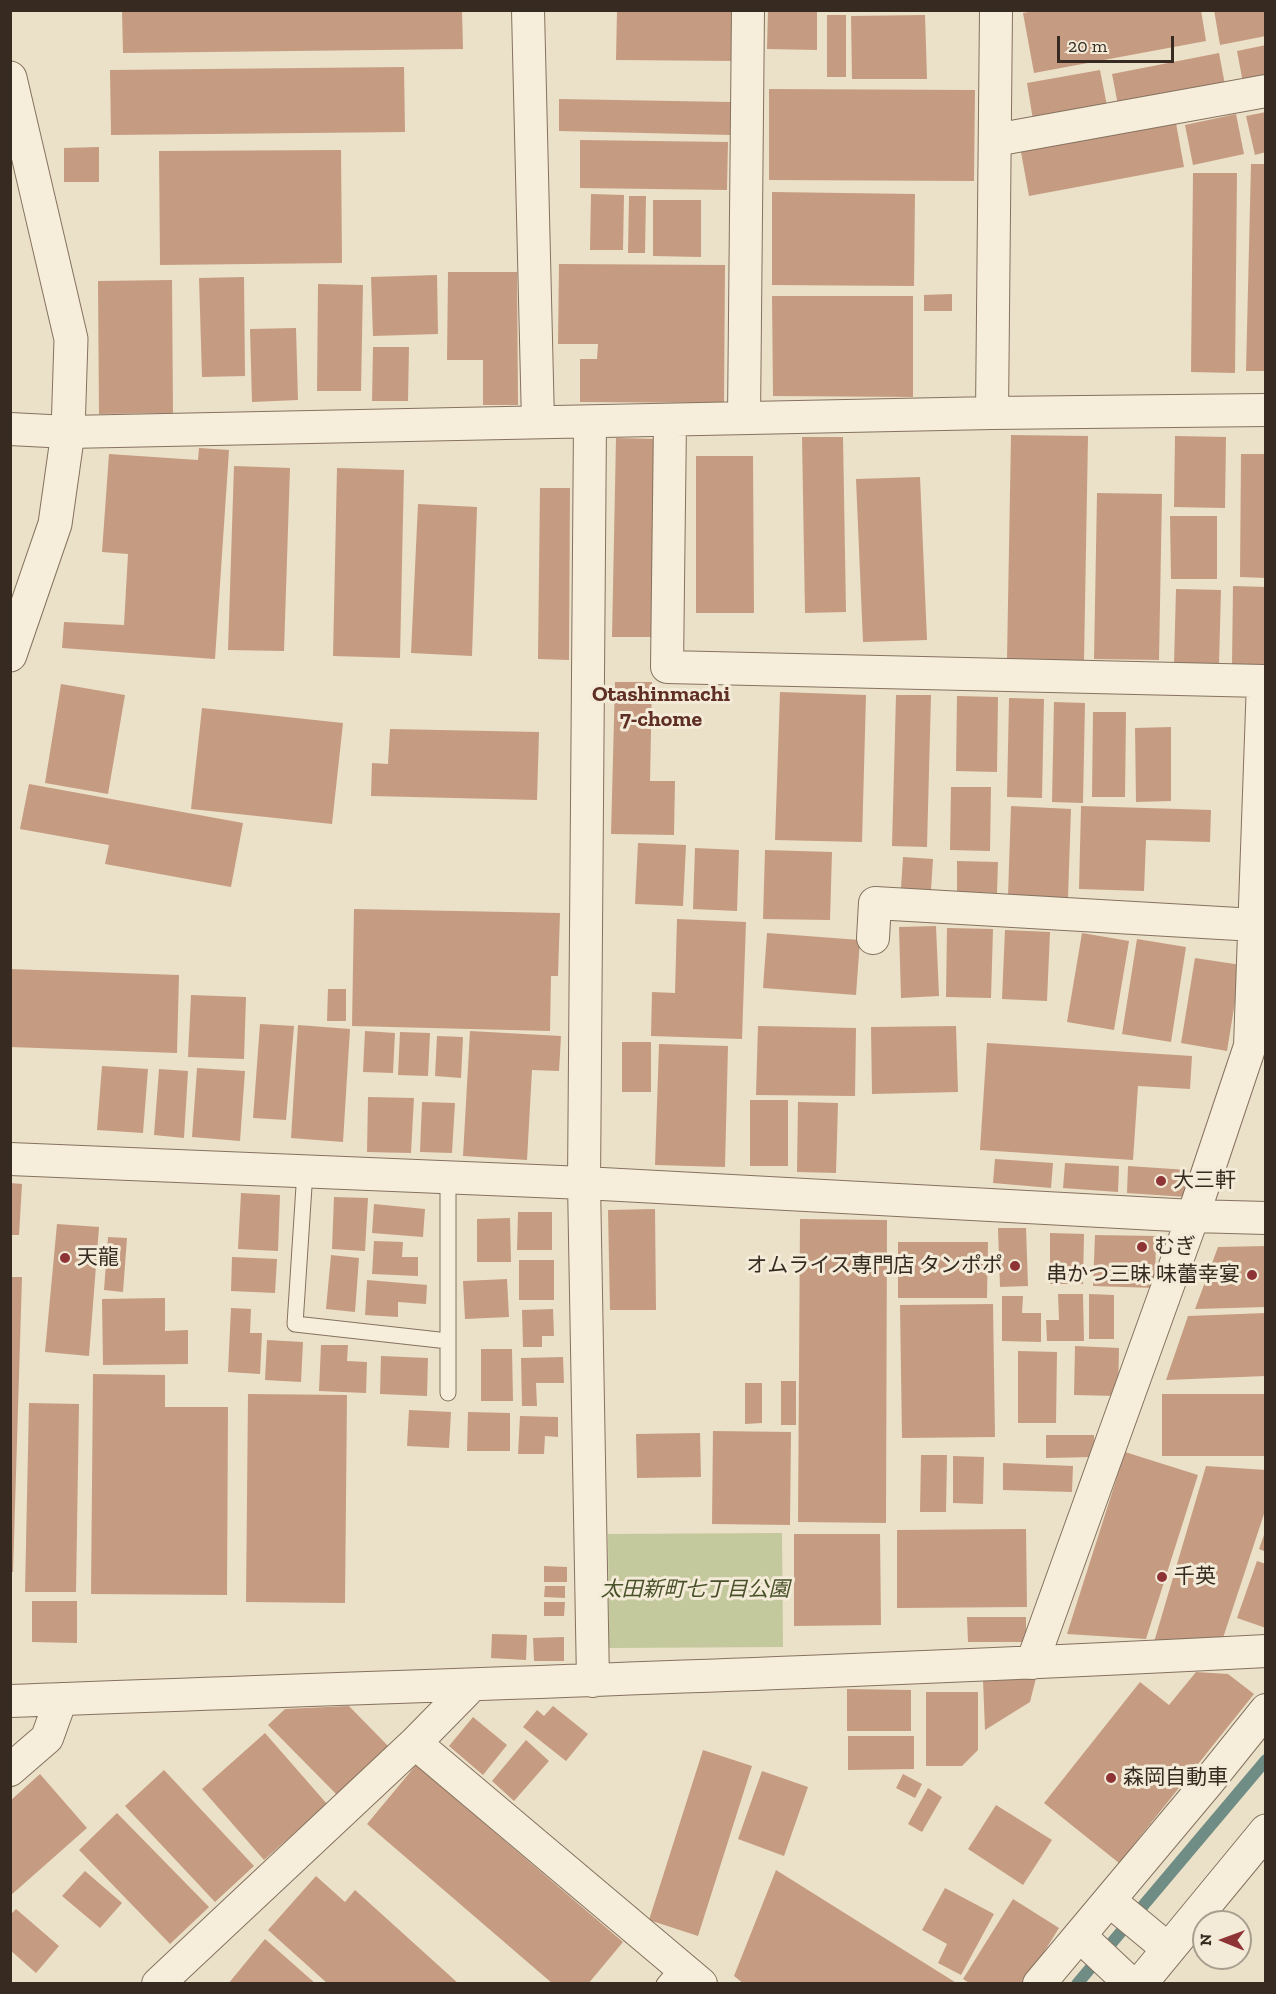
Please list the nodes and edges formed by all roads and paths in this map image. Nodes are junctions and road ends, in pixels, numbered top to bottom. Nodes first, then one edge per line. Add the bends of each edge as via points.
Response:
1 (528, 10) edge
2 (748, 10) edge
3 (996, 10) edge
4 (11, 79) edge
5 (1266, 91) edge
6 (994, 140) junction
7 (1266, 410) edge
8 (992, 413) junction
9 (744, 418) junction
10 (670, 420) junction
11 (538, 422) junction
12 (590, 422) junction
13 (10, 429) edge
14 (68, 432) junction
15 (10, 655) edge
16 (1262, 794) edge
17 (1255, 925) junction
18 (873, 938) dead end
19 (10, 1159) edge
20 (305, 1172) junction
21 (447, 1178) junction
22 (584, 1183) junction
23 (1193, 1216) junction
24 (1266, 1218) edge
25 (448, 1341) junction
26 (448, 1393) dead end
27 (1266, 1651) edge
28 (1032, 1663) junction
29 (593, 1681) junction
30 (471, 1686) junction
31 (61, 1699) junction
32 (10, 1701) edge
33 (1266, 1710) edge
34 (415, 1743) junction
35 (10, 1770) edge
36 (1266, 1831) edge
37 (1110, 1901) junction
38 (1080, 1936) junction
39 (1168, 1949) junction
40 (1121, 1975) edge
41 (681, 1978) edge
42 (158, 1983) edge
43 (1039, 1983) edge
44 (1140, 1983) edge

1 - 11 street
2 - 9 street
3 - 6 street
4 - 14 street via 71,339
5 - 6 street
6 - 8 street
7 - 8 street
8 - 9 street
9 - 10 street
10 - 12 street
10 - 16 street via 667,667 1263,681
11 - 12 street
11 - 14 street
12 - 22 street
13 - 14 street
14 - 15 street via 55,524
16 - 17 street
17 - 18 street via 875,903
17 - 23 street via 1250,1046
19 - 20 street
20 - 21 street
20 - 25 lane via 295,1324
21 - 22 street
21 - 25 lane
22 - 23 street
22 - 29 street
23 - 24 street
23 - 28 street
25 - 26 lane
27 - 28 street
28 - 29 street
29 - 30 street
30 - 31 street
30 - 34 street
31 - 32 street
31 - 35 street via 47,1738
33 - 37 street
34 - 41 street
34 - 42 street
36 - 39 street
37 - 38 street
37 - 39 street
38 - 40 street
38 - 43 street
39 - 44 street

